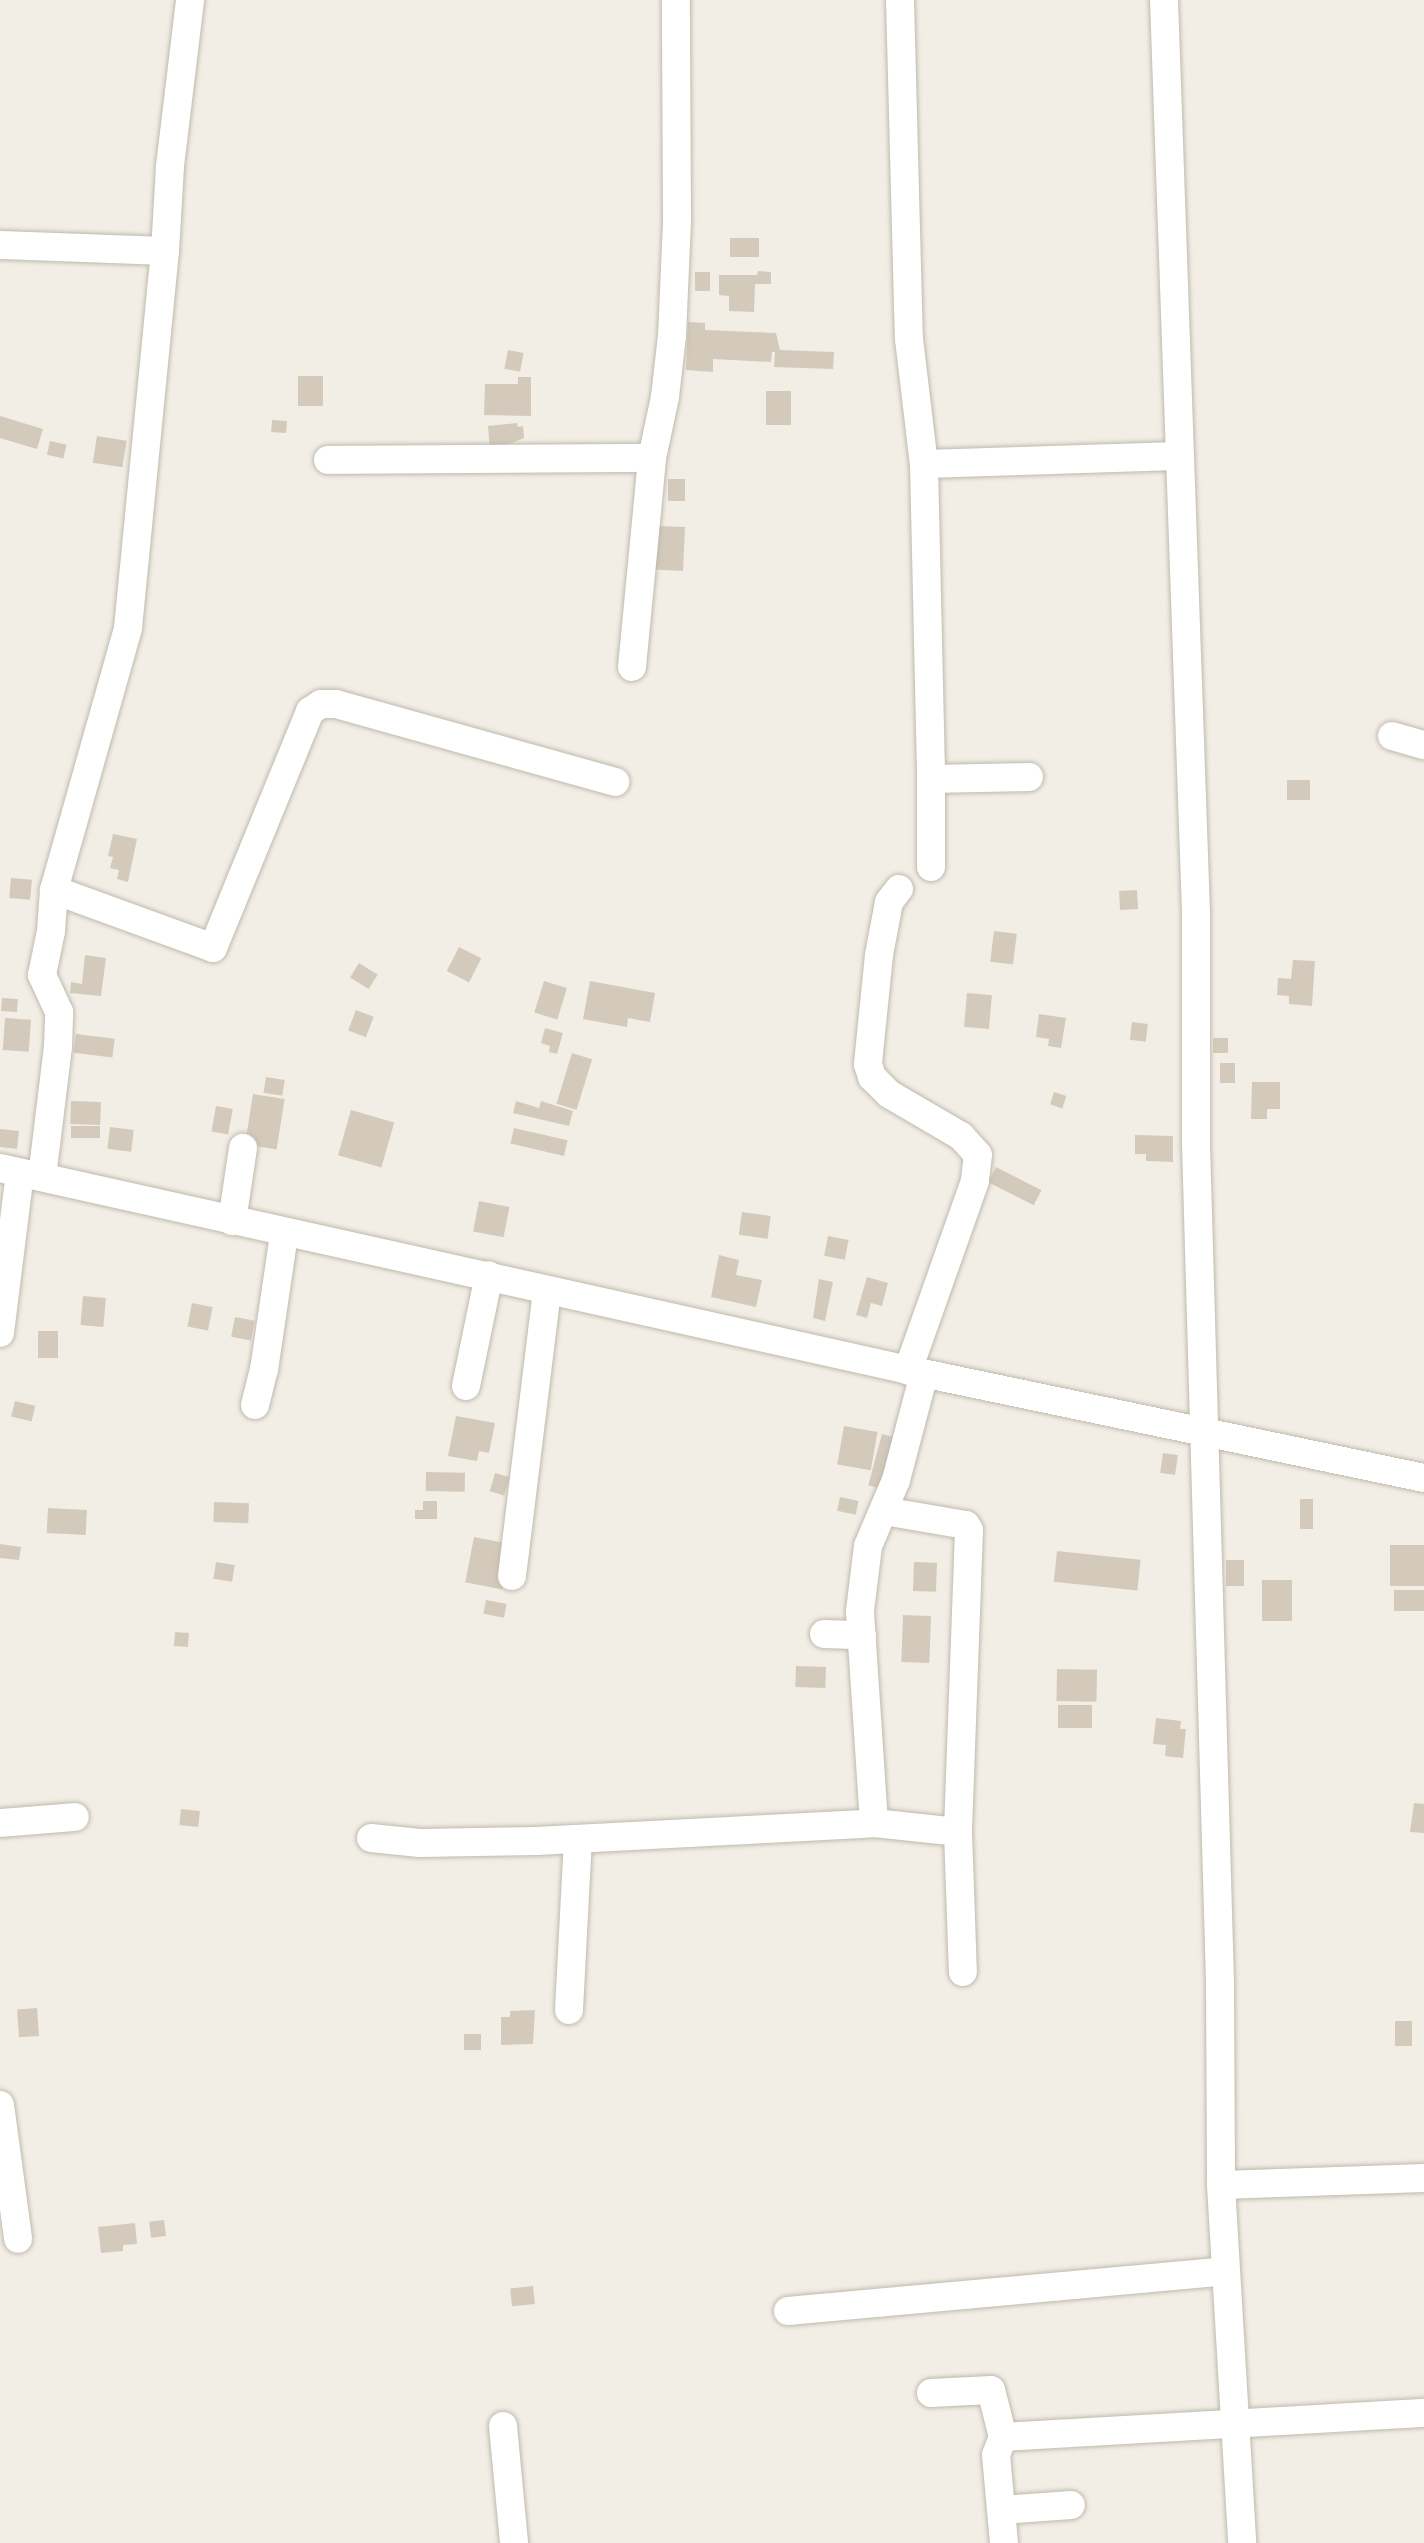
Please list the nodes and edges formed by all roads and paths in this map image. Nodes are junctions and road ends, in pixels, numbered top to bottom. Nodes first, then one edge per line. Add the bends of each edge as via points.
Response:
1 (190, 0) edge
2 (676, 0) edge
3 (900, 0) edge
4 (1164, 0) edge
5 (0, 245) edge
6 (165, 251) junction
7 (1179, 456) junction
8 (652, 458) junction
9 (328, 460) dead end
10 (924, 464) junction
11 (632, 667) dead end
12 (1392, 736) dead end
13 (1424, 745) edge
14 (1029, 777) dead end
15 (931, 779) junction
16 (615, 782) dead end
17 (931, 867) dead end
18 (899, 889) dead end
19 (54, 890) junction
20 (243, 1148) dead end
21 (20, 1173) edge
22 (232, 1221) junction
23 (284, 1234) junction
24 (489, 1275) junction
25 (547, 1290) junction
26 (0, 1333) edge
27 (916, 1372) junction
28 (466, 1386) dead end
29 (255, 1405) dead end
30 (1203, 1432) junction
31 (1424, 1478) edge
32 (884, 1511) junction
33 (512, 1576) dead end
34 (824, 1634) dead end
35 (862, 1635) junction
36 (75, 1817) dead end
37 (0, 1823) edge
38 (874, 1823) junction
39 (958, 1832) junction
40 (371, 1838) dead end
41 (578, 1839) junction
42 (963, 1972) dead end
43 (569, 2010) dead end
44 (0, 2105) edge
45 (1424, 2178) edge
46 (1221, 2185) junction
47 (18, 2239) dead end
48 (1225, 2271) junction
49 (788, 2311) dead end
50 (931, 2393) dead end
51 (1424, 2413) edge
52 (1233, 2424) junction
53 (503, 2426) dead end
54 (1003, 2437) junction
55 (1071, 2505) dead end
56 (1002, 2510) junction
57 (514, 2543) edge
58 (1004, 2543) edge
59 (1242, 2543) edge

1 - 6 street
2 - 8 street via 672,336
3 - 10 street via 909,339
4 - 7 street
5 - 6 street
6 - 19 street via 128,628
7 - 10 street
7 - 30 street via 1196,912
8 - 9 street
8 - 11 street
10 - 15 street
12 - 13 street
14 - 15 street
15 - 17 street
16 - 19 street via 321,704 310,711 213,948
18 - 27 street via 889,902 879,955 868,1064 872,1077 889,1094 961,1136 978,1155 975,1181
19 - 21 street via 42,975 59,1012 58,1047
20 - 22 street
21 - 22 street
21 - 26 street
22 - 23 street
23 - 24 street
23 - 29 street
24 - 25 street
24 - 28 street
25 - 27 street
25 - 33 street
27 - 30 street
27 - 32 street
30 - 31 street
30 - 46 street
32 - 35 street via 868,1546
32 - 39 street via 966,1525 969,1530
34 - 35 street
35 - 38 street
36 - 37 street
38 - 39 street
38 - 41 street
39 - 42 street
40 - 41 street via 420,1843
41 - 43 street
44 - 47 street
45 - 46 street
46 - 48 street
48 - 49 street
48 - 52 street
50 - 54 street via 991,2390
51 - 52 street
52 - 54 street
52 - 59 street
53 - 57 street
54 - 56 street via 996,2455
55 - 56 street
56 - 58 street

